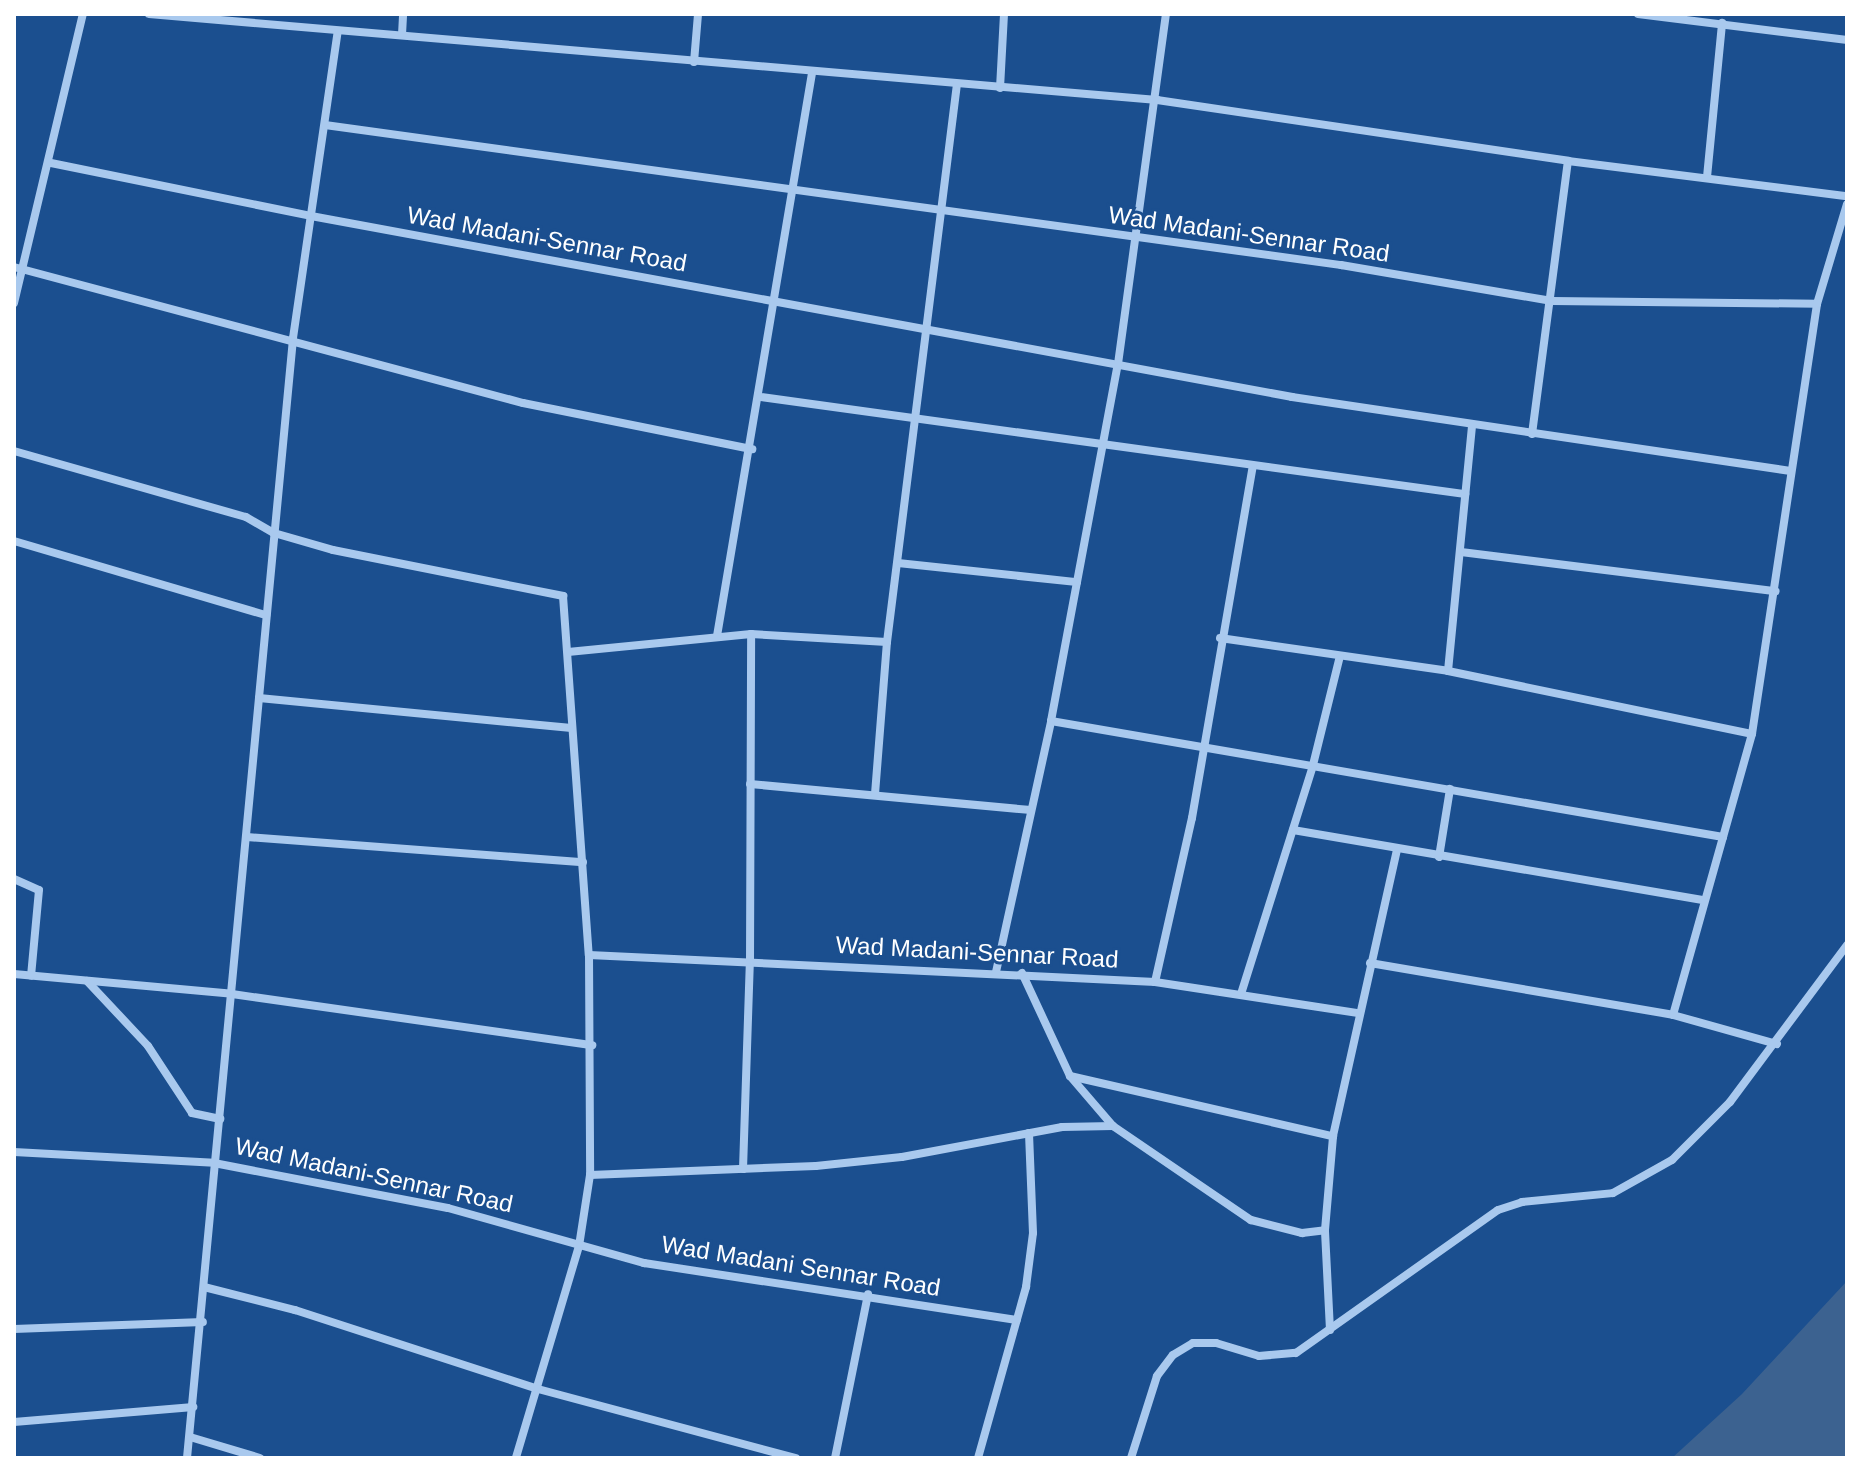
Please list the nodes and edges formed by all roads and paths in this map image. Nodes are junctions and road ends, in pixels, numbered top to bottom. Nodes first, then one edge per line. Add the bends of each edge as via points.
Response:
1 (83, 14) edge
2 (149, 14) edge
3 (403, 14) edge
4 (698, 14) edge
5 (1004, 14) edge
6 (1166, 14) edge
7 (1638, 14) edge
8 (1722, 23) junction
9 (338, 31) junction
10 (402, 35) junction
11 (1847, 40) edge
12 (694, 62) junction
13 (812, 73) junction
14 (957, 84) junction
15 (1000, 88) junction
16 (1157, 100) junction
17 (325, 125) junction
18 (1568, 161) junction
19 (51, 163) junction
20 (1707, 177) junction
21 (793, 190) junction
22 (1847, 196) edge
23 (1847, 204) edge
24 (940, 210) junction
25 (311, 216) junction
26 (1138, 239) junction
27 (19, 268) edge
28 (776, 301) junction
29 (1552, 301) junction
30 (14, 303) edge
31 (1817, 304) junction
32 (924, 330) junction
33 (293, 338) junction
34 (1118, 364) junction
35 (761, 397) junction
36 (914, 419) junction
37 (1472, 425) junction
38 (1532, 434) junction
39 (1102, 446) junction
40 (752, 449) junction
41 (14, 451) edge
42 (1253, 466) junction
43 (1791, 471) junction
44 (1465, 494) junction
45 (274, 533) junction
46 (14, 541) edge
47 (1461, 552) junction
48 (898, 563) junction
49 (1077, 582) junction
50 (1776, 591) junction
51 (266, 615) junction
52 (751, 634) junction
53 (717, 636) junction
54 (1220, 638) junction
55 (887, 642) junction
56 (568, 652) junction
57 (1340, 656) junction
58 (1448, 671) junction
59 (259, 698) junction
60 (1051, 721) junction
61 (572, 728) junction
62 (1752, 734) junction
63 (1205, 748) junction
64 (1313, 765) junction
65 (750, 784) junction
66 (1450, 789) junction
67 (875, 794) junction
68 (1031, 810) junction
69 (1293, 830) junction
70 (247, 837) junction
71 (1723, 837) junction
72 (1397, 849) junction
73 (1439, 857) junction
74 (583, 862) junction
75 (14, 879) edge
76 (1704, 900) junction
77 (1847, 945) edge
78 (589, 955) junction
79 (750, 960) junction
80 (1370, 963) junction
81 (996, 972) junction
82 (1022, 973) junction
83 (14, 974) edge
84 (31, 976) junction
85 (87, 981) junction
86 (1155, 982) junction
87 (232, 994) junction
88 (1241, 994) junction
89 (1357, 1013) junction
90 (1673, 1015) junction
91 (1777, 1044) junction
92 (592, 1045) junction
93 (1070, 1076) junction
94 (220, 1119) junction
95 (1113, 1126) junction
96 (1029, 1133) junction
97 (1333, 1136) junction
98 (14, 1152) edge
99 (214, 1163) junction
100 (743, 1169) junction
101 (590, 1175) junction
102 (1325, 1230) junction
103 (579, 1246) junction
104 (204, 1287) junction
105 (868, 1294) junction
106 (1017, 1320) junction
107 (203, 1322) junction
108 (14, 1329) edge
109 (1330, 1330) junction
110 (538, 1389) junction
111 (193, 1407) junction
112 (14, 1422) edge
113 (190, 1437) junction
114 (187, 1458) edge
115 (260, 1458) edge
116 (516, 1458) edge
117 (796, 1458) edge
118 (835, 1458) edge
119 (978, 1458) edge
120 (1131, 1458) edge

1 - 19 street
2 - 9 street
3 - 10 street
4 - 12 street
5 - 15 street
6 - 16 street
7 - 8 street
8 - 11 street
8 - 20 street
9 - 10 street
9 - 17 street, Wad Madani-Sennar Road
10 - 12 street
12 - 13 street
13 - 14 street
13 - 21 street
14 - 15 street
14 - 24 street
15 - 16 street
16 - 18 street
16 - 26 street
17 - 21 street, Wad Madani-Sennar Road
17 - 25 street, Wad Madani-Sennar Road
18 - 20 street
18 - 29 street
19 - 25 street, Wad Madani-Sennar Road
19 - 27 street
20 - 22 street
21 - 24 street, Wad Madani-Sennar Road
21 - 28 street
23 - 31 street
24 - 26 street, Wad Madani-Sennar Road
24 - 32 street
25 - 28 street, Wad Madani-Sennar Road
25 - 33 street, Wad Madani-Sennar Road
26 - 29 street, Wad Madani-Sennar Road via 1341,265
26 - 34 street
27 - 30 street
27 - 33 street
28 - 32 street, Wad Madani-Sennar Road
28 - 35 street
29 - 31 street, Wad Madani-Sennar Road
29 - 38 street
31 - 43 street
32 - 34 street, Wad Madani-Sennar Road
32 - 36 street
33 - 40 street via 523,403
33 - 45 street, Wad Madani-Sennar Road
34 - 37 street, Wad Madani-Sennar Road
34 - 39 street
35 - 36 street
35 - 40 street
36 - 39 street
36 - 48 street
37 - 38 street, Wad Madani-Sennar Road
37 - 44 street
38 - 43 street, Wad Madani-Sennar Road
39 - 42 street
39 - 49 street
40 - 53 street
41 - 45 street via 246,517
42 - 44 street
42 - 54 street
43 - 50 street
44 - 47 street
45 - 51 street, Wad Madani-Sennar Road
45 - 56 street via 333,550 553,592 567,605
46 - 51 street
47 - 50 street
47 - 58 street
48 - 49 street
48 - 55 street
49 - 60 street
50 - 62 street
51 - 59 street, Wad Madani-Sennar Road
52 - 53 street
52 - 55 street
52 - 65 street
53 - 56 street
54 - 57 street
54 - 63 street
55 - 67 street
56 - 61 street
57 - 58 street
57 - 64 street
58 - 62 street
59 - 61 street
59 - 70 street, Wad Madani-Sennar Road
60 - 63 street
60 - 68 street
61 - 74 street
62 - 71 street
63 - 64 street
63 - 86 street
64 - 66 street
64 - 69 street
65 - 67 street
65 - 79 street
66 - 71 street
66 - 73 street
67 - 68 street
68 - 81 street
69 - 72 street
69 - 88 street
70 - 74 street
70 - 87 street, Wad Madani-Sennar Road
71 - 76 street
72 - 73 street
72 - 80 street
73 - 76 street
74 - 78 street
75 - 84 street via 39,890
76 - 90 street
77 - 91 street
78 - 79 street, Wad Madani-Sennar Road
78 - 92 street
79 - 81 street, Wad Madani-Sennar Road
79 - 100 street
80 - 89 street
80 - 90 street
81 - 82 street, Wad Madani-Sennar Road
82 - 86 street, Wad Madani-Sennar Road
82 - 93 street
83 - 84 street
84 - 85 street
85 - 87 street
85 - 94 street via 148,1046 192,1113
86 - 88 street, Wad Madani-Sennar Road
87 - 92 street
87 - 94 street, Wad Madani-Sennar Road
88 - 89 street, Wad Madani-Sennar Road
89 - 97 street
90 - 91 street
91 - 109 street via 1702,1134 1672,1160 1613,1193 1498,1210
92 - 101 street
93 - 95 street
93 - 97 street
94 - 99 street, Wad Madani-Sennar Road
95 - 96 street
95 - 102 street via 1251,1220 1302,1233
96 - 100 street via 902,1157
96 - 106 street via 1033,1233
97 - 102 street
98 - 99 street, Wad Madani-Sennar Road
99 - 103 street, Wad Madani-Sennar Road via 387,1194 523,1226
99 - 104 street, Wad Madani-Sennar Road
100 - 101 street
101 - 103 street
102 - 109 street
103 - 105 street, Wad Madani Sennar Road via 644,1263
103 - 110 street
104 - 107 street, Wad Madani-Sennar Road
104 - 110 street via 295,1310
105 - 106 street, Wad Madani Sennar Road
105 - 118 street
106 - 119 street
107 - 108 street
107 - 111 street, Wad Madani-Sennar Road
109 - 120 street via 1278,1358 1216,1343 1193,1343 1173,1355 1146,1403
110 - 116 street
110 - 117 street
111 - 112 street
111 - 113 street, Wad Madani-Sennar Road
113 - 114 street, Wad Madani-Sennar Road
113 - 115 street

